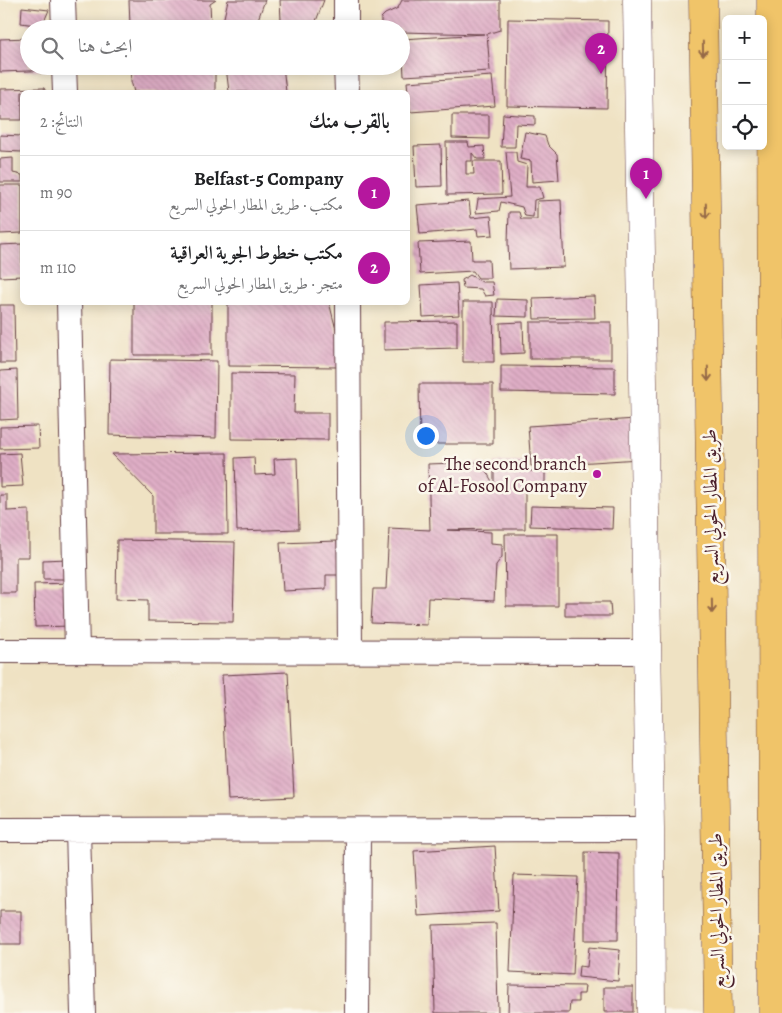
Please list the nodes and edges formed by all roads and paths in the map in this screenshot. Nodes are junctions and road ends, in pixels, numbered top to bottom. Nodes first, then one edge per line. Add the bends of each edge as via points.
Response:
1 (63, 0) edge
2 (346, 0) edge
3 (637, 0) edge
4 (703, 0) edge
5 (771, 0) edge
6 (64, 20) edge
7 (346, 20) edge
8 (64, 75) edge
9 (346, 75) edge
10 (65, 90) edge
11 (347, 90) edge
12 (69, 305) edge
13 (348, 305) edge
14 (0, 651) edge
15 (77, 651) junction
16 (350, 652) junction
17 (648, 652) junction
18 (650, 829) junction
19 (0, 830) edge
20 (78, 830) junction
21 (358, 830) junction
22 (83, 1013) edge
23 (357, 1013) edge
24 (651, 1013) edge
25 (718, 1013) edge
26 (773, 1013) edge

1 - 6 street
2 - 7 street
3 - 17 street
4 -> 25 highway, طريق المطار الحولي السريع
5 - 26 highway
8 - 10 street
9 - 11 street
12 - 15 street
13 - 16 street
14 - 15 street
15 - 16 street
16 - 17 street
17 - 18 street
18 - 21 street
18 - 24 street
19 - 20 street
20 - 21 street
20 - 22 street
21 - 23 street

